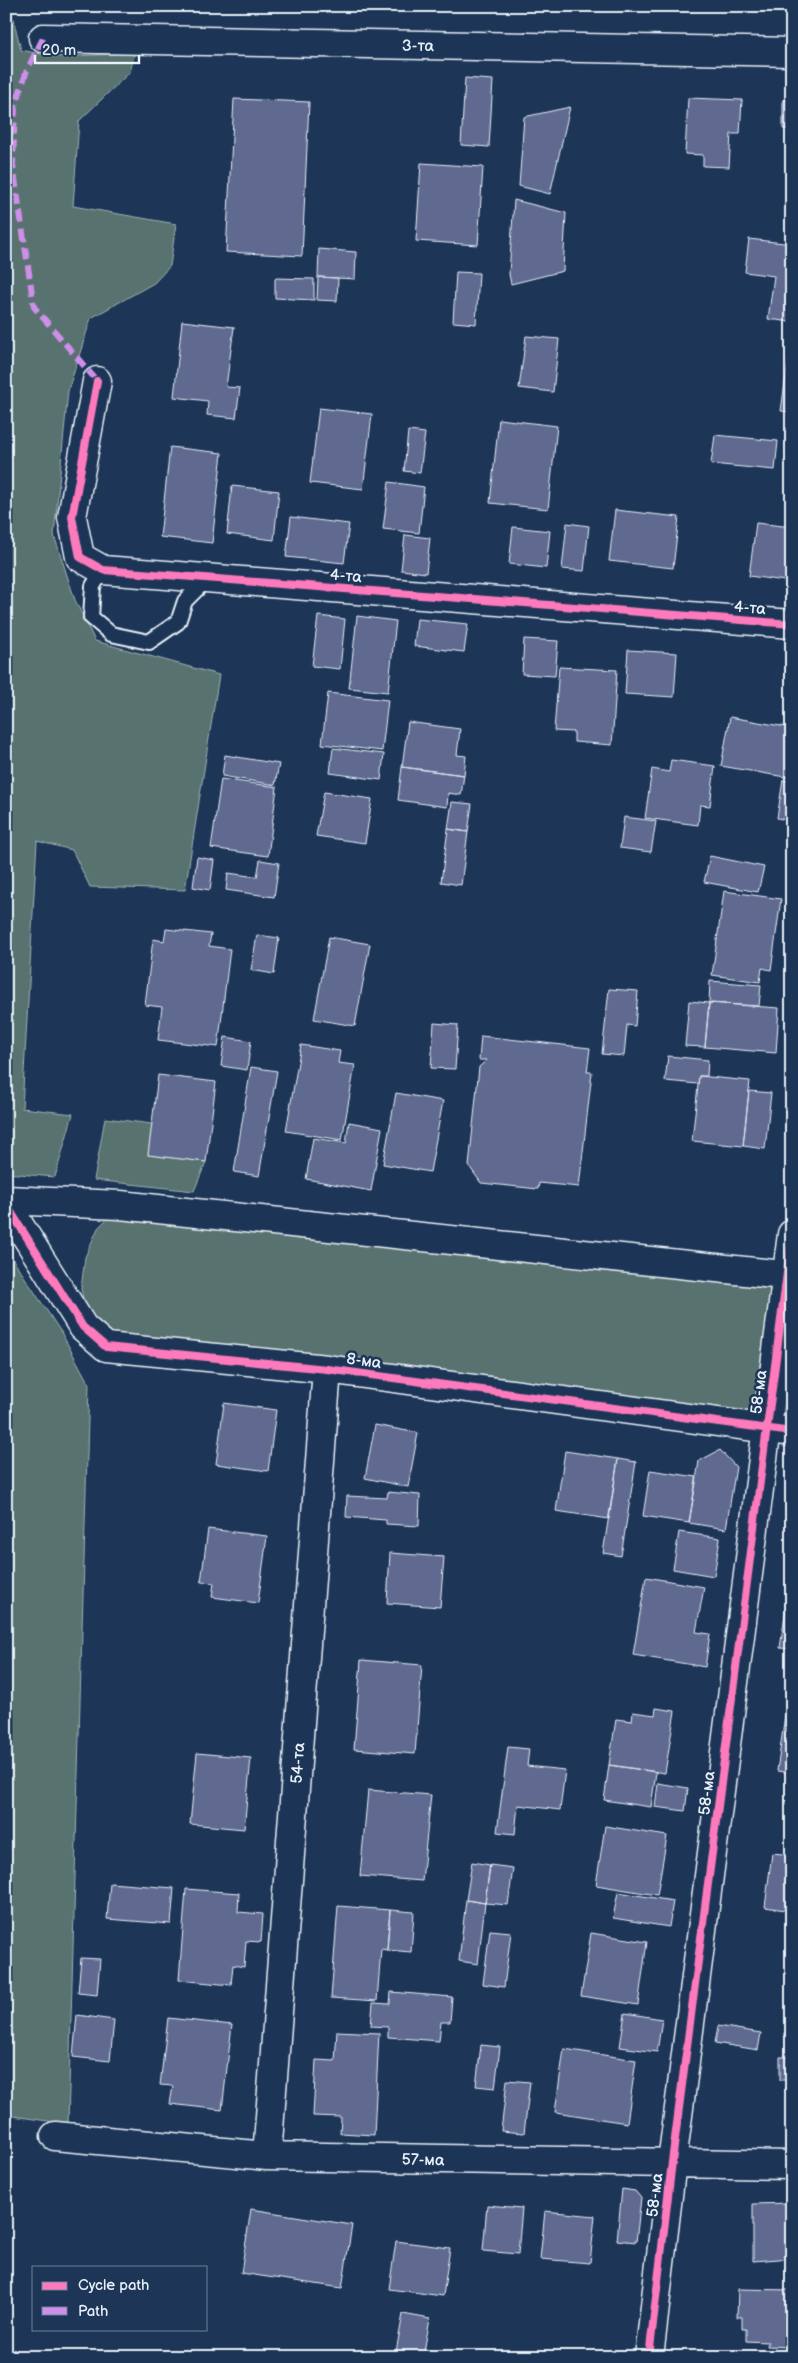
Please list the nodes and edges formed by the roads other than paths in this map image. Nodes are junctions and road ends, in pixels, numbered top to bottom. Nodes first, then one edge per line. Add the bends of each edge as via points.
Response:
1 (44, 38) dead end
2 (792, 52) edge
3 (97, 381) dead end
4 (103, 570) junction
5 (208, 578) junction
6 (792, 624) edge
7 (6, 1200) edge
8 (6, 1204) edge
9 (792, 1234) edge
10 (789, 1276) edge
11 (326, 1369) junction
12 (780, 1430) edge
13 (55, 2136) dead end
14 (267, 2156) junction
15 (672, 2162) junction
16 (792, 2165) edge
17 (650, 2357) edge

1 - 2 street, 3-та
3 - 4 street, 4-та via 72,517 80,557
4 - 5 street, 4-та
4 - 5 lane via 93,586 91,617 111,634 150,642 178,622 185,601
5 - 6 street, 4-та
7 - 10 street via 130,1206
8 - 11 street, 8-ма via 82,1327 106,1347
9 - 10 street, 58-ма
10 - 12 street, 58-ма
11 - 12 street, 8-ма
11 - 14 street, 54-та
12 - 15 street, 58-ма
13 - 14 street, 57-ма
14 - 15 street, 57-ма
15 - 16 street, 57-ма
15 - 17 street, 58-ма

